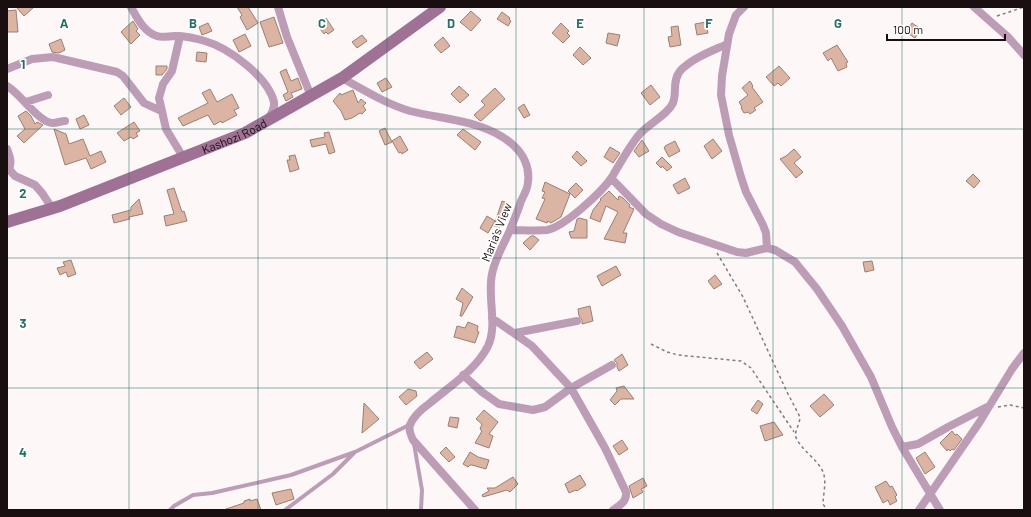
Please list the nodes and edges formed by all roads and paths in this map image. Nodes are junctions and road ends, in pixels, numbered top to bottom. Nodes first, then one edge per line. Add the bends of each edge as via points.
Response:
1 (131, 7) edge
2 (272, 7) edge
3 (278, 7) edge
4 (440, 7) edge
5 (744, 7) edge
6 (974, 7) edge
7 (1024, 8) edge
8 (989, 19) junction
9 (180, 36) junction
10 (287, 37) junction
11 (727, 44) junction
12 (1024, 55) edge
13 (7, 69) edge
14 (342, 78) junction
15 (7, 86) edge
16 (48, 95) dead end
17 (311, 96) junction
18 (26, 102) junction
19 (162, 111) junction
20 (65, 121) dead end
21 (266, 121) junction
22 (7, 149) edge
23 (183, 157) junction
24 (8, 168) edge
25 (611, 178) junction
26 (52, 208) junction
27 (7, 222) edge
28 (510, 230) junction
29 (712, 245) junction
30 (767, 248) junction
31 (492, 318) junction
32 (577, 321) dead end
33 (516, 333) junction
34 (651, 344) dead end
35 (1024, 353) edge
36 (612, 364) dead end
37 (463, 375) junction
38 (570, 388) junction
39 (988, 407) junction
40 (1024, 408) edge
41 (410, 425) junction
42 (794, 433) junction
43 (413, 440) junction
44 (902, 448) junction
45 (355, 452) junction
46 (930, 493) junction
47 (170, 510) edge
48 (285, 510) edge
49 (421, 510) edge
50 (475, 510) edge
51 (612, 510) edge
52 (827, 510) edge
53 (919, 510) edge
54 (940, 510) edge

1 - 9 street via 148,31 157,36
2 - 10 street
3 - 10 street
4 - 14 main road, Kashozi Road
5 - 11 street via 736,15
6 - 8 street
7 - 8 path
8 - 12 street
9 - 19 street via 172,71 160,91
9 - 21 street via 217,45 252,70 269,91 274,102 273,111
10 - 17 street
11 - 25 street via 680,72 674,85 673,102 638,136
11 - 30 street via 721,95 724,112 746,192 766,233
13 - 19 street via 32,59 53,56 117,72 144,102
14 - 17 main road, Kashozi Road
14 - 28 street, Maria's View via 398,107 469,123 500,135 513,145 524,157 529,176
15 - 18 street
16 - 18 street
17 - 21 main road, Kashozi Road
18 - 20 street via 43,120 53,123
19 - 23 street via 166,129
21 - 23 main road, Kashozi Road via 245,133
22 - 24 street via 11,165
23 - 26 main road, Kashozi Road
24 - 26 street via 15,176 35,185
25 - 28 street via 584,206 557,227 548,230
25 - 29 street via 646,214 661,224
26 - 27 main road, Kashozi Road
28 - 31 street, Maria's View via 492,273
29 - 30 street via 746,253
29 - 42 path via 743,297 799,415 800,419
30 - 44 street via 782,253 795,262 842,326 871,377
31 - 33 street
31 - 37 street, Maria's View via 492,335 488,346 479,360
32 - 33 street
33 - 38 street via 546,360
34 - 42 path via 678,355 741,361 746,364
35 - 39 street
36 - 38 street
37 - 38 street via 499,404 533,410 546,406
37 - 41 street, Maria's View via 424,408
38 - 51 street via 606,448 626,492 627,498 624,502
39 - 40 path via 1010,405
39 - 44 street via 918,444
39 - 46 street
41 - 43 street
41 - 45 lane
42 - 52 path via 796,440 824,473 822,504
43 - 49 lane via 422,490
43 - 50 street
44 - 46 street
45 - 47 lane via 291,474 212,493 193,495
45 - 48 lane via 333,474
46 - 53 street
46 - 54 street

